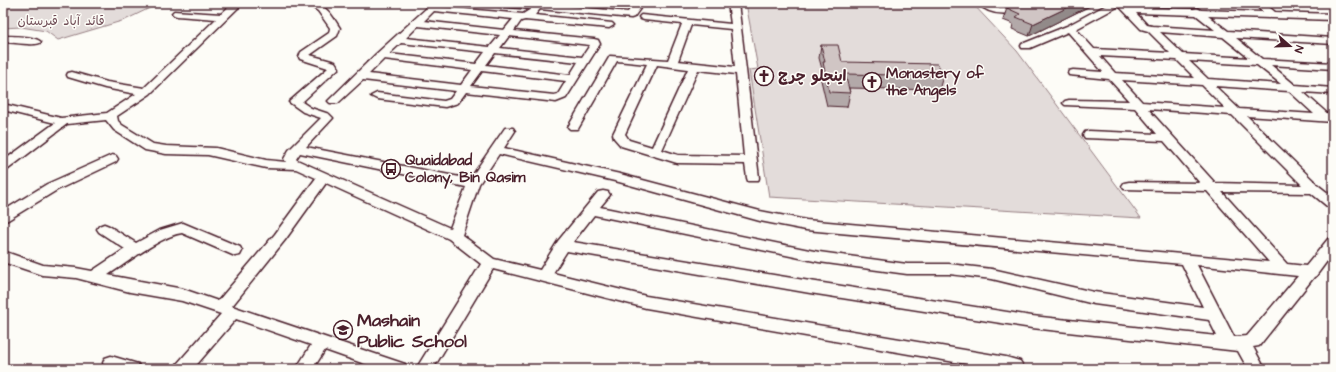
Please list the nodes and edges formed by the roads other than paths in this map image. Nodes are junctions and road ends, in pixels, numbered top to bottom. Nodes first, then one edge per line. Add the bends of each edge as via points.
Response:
1 (238, 3) edge
2 (499, 3) edge
3 (639, 3) edge
4 (733, 3) edge
5 (983, 3) edge
6 (1026, 3) edge
7 (1117, 3) edge
8 (1187, 3) edge
9 (1258, 3) edge
10 (316, 4) edge
11 (510, 4) edge
12 (538, 6) junction
13 (1124, 6) edge
14 (1199, 12) junction
15 (177, 13) dead end
16 (1273, 15) junction
17 (524, 16) junction
18 (224, 17) junction
19 (644, 17) dead end
20 (1333, 17) edge
21 (687, 22) junction
22 (416, 23) junction
23 (609, 25) dead end
24 (736, 27) junction
25 (1070, 28) junction
26 (1151, 29) junction
27 (508, 32) junction
28 (1226, 34) junction
29 (3, 39) edge
30 (398, 40) junction
31 (1333, 41) edge
32 (36, 42) dead end
33 (1026, 46) dead end
34 (494, 49) junction
35 (1092, 52) junction
36 (380, 56) junction
37 (1179, 57) junction
38 (584, 60) junction
39 (653, 62) junction
40 (1260, 62) junction
41 (672, 64) junction
42 (694, 66) junction
43 (1333, 66) edge
44 (479, 67) junction
45 (741, 71) junction
46 (1074, 73) dead end
47 (72, 75) dead end
48 (1111, 75) junction
49 (360, 76) junction
50 (572, 78) junction
51 (1204, 82) junction
52 (1292, 88) junction
53 (462, 89) junction
54 (1333, 91) edge
55 (146, 92) junction
56 (377, 96) dead end
57 (334, 101) dead end
58 (1069, 103) dead end
59 (1137, 105) junction
60 (3, 107) edge
61 (1236, 112) junction
62 (111, 116) junction
63 (1330, 119) edge
64 (61, 121) junction
65 (574, 127) dead end
66 (509, 131) dead end
67 (1089, 135) dead end
68 (1166, 138) junction
69 (298, 149) junction
70 (496, 150) junction
71 (655, 153) junction
72 (112, 159) dead end
73 (751, 160) junction
74 (297, 165) junction
75 (3, 167) edge
76 (324, 177) junction
77 (753, 178) dead end
78 (473, 184) junction
79 (1129, 186) dead end
80 (1210, 187) junction
81 (1314, 189) junction
82 (603, 195) dead end
83 (1333, 204) edge
84 (591, 210) junction
85 (3, 217) edge
86 (104, 229) dead end
87 (454, 236) junction
88 (1333, 244) edge
89 (563, 245) junction
90 (137, 250) junction
91 (235, 251) dead end
92 (3, 256) edge
93 (1187, 259) junction
94 (489, 263) junction
95 (1283, 269) junction
96 (1311, 272) junction
97 (544, 276) junction
98 (96, 277) junction
99 (227, 310) junction
100 (1214, 315) junction
101 (321, 343) junction
102 (1236, 344) junction
103 (111, 363) dead end
104 (388, 368) edge
105 (132, 369) edge
106 (183, 369) edge
107 (304, 369) edge
108 (424, 369) edge
109 (1017, 369) edge
110 (1257, 369) edge

1 - 18 street
2 - 11 street
3 - 12 street via 631,16
4 - 24 street
5 - 6 street via 992,10 1002,12
7 - 25 street
8 - 14 street
9 - 16 street
10 - 69 street via 334,28 334,34 304,57 331,64 334,68 295,102 327,118
11 - 12 street
12 - 17 street via 531,14
13 - 14 street
13 - 26 street via 1144,27
14 - 16 street
14 - 28 street
15 - 18 street
16 - 20 street
17 - 22 street via 435,8 430,9
17 - 23 street
17 - 27 street via 518,19
18 - 55 street
19 - 21 street
21 - 24 street
21 - 41 street
22 - 27 street
22 - 30 street
24 - 45 street
25 - 33 street
25 - 35 street
26 - 28 street
26 - 37 street
27 - 34 street
27 - 38 street via 595,43
28 - 31 street
28 - 40 street
29 - 32 street
30 - 34 street
30 - 36 street
34 - 38 street
34 - 44 street
35 - 37 street
35 - 48 street
36 - 44 street
36 - 49 street
37 - 40 street
37 - 51 street
38 - 50 street
39 - 41 street
39 - 65 street via 618,58 612,60
39 - 71 street via 619,134 624,143
40 - 43 street
40 - 52 street
41 - 42 street
42 - 45 street
42 - 71 street
44 - 50 street
44 - 53 street
45 - 73 street
46 - 48 street
47 - 55 street via 105,85
48 - 51 street
48 - 59 street
49 - 53 street
49 - 57 street
50 - 53 street via 562,96 556,99
51 - 52 street
51 - 61 street
52 - 54 street
52 - 63 street
53 - 56 street via 454,101 445,104
55 - 62 street
58 - 59 street
59 - 61 street
59 - 68 street
60 - 64 street
61 - 63 street
61 - 81 street
62 - 64 street
62 - 74 street via 111,121 116,126 148,146 163,150 211,151 274,165
64 - 75 street via 61,124
66 - 70 street
67 - 68 street
68 - 80 street
69 - 74 street via 290,159
69 - 78 street
70 - 78 street
70 - 93 street via 620,178 760,216 806,225
71 - 73 street via 676,158
72 - 85 street via 52,187
73 - 77 street
74 - 76 street
76 - 87 street
76 - 99 street
78 - 87 street
79 - 80 street
80 - 81 street
80 - 95 street
81 - 83 street
82 - 84 street
84 - 89 street
84 - 100 street via 819,257 907,269 950,269 992,274 1094,298
86 - 90 street
87 - 94 street
88 - 96 street
89 - 97 street
89 - 102 street via 1032,322
90 - 91 street via 180,228
90 - 98 street
92 - 98 street via 42,270
93 - 95 street
93 - 100 street
94 - 97 street
94 - 108 street
95 - 96 street
96 - 102 street via 1253,341
97 - 109 street via 646,302 1006,364
98 - 99 street via 183,295
99 - 101 street
99 - 106 street
100 - 102 street
101 - 104 street
101 - 107 street
102 - 110 street
103 - 105 street

